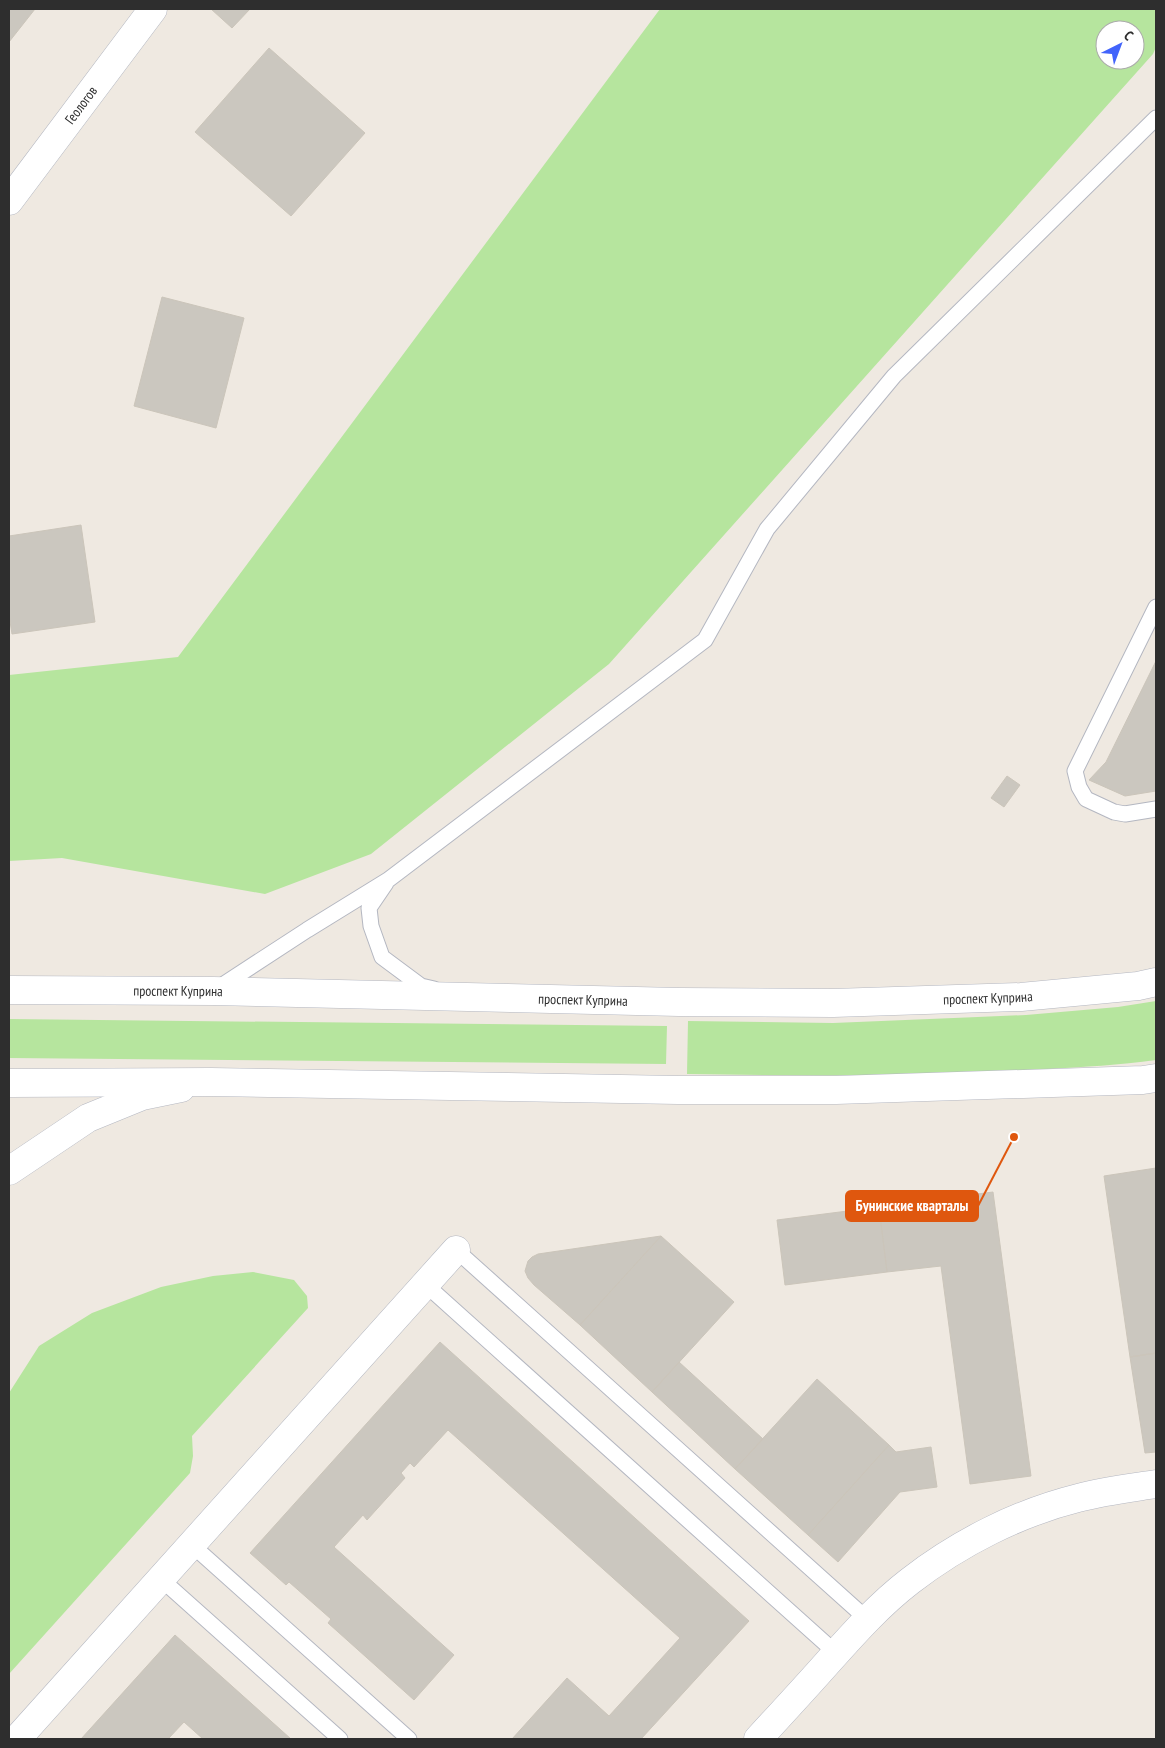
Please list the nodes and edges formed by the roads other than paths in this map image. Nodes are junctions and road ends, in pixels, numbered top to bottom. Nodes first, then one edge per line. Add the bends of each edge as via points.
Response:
1 (154, 9) edge
2 (1156, 118) edge
3 (9, 201) edge
4 (1156, 607) edge
5 (1156, 809) edge
6 (388, 880) junction
7 (1156, 982) edge
8 (9, 990) edge
9 (213, 991) junction
10 (469, 997) junction
11 (1156, 1078) edge
12 (211, 1082) junction
13 (9, 1083) edge
14 (9, 1171) edge
15 (456, 1250) joint
16 (425, 1284) junction
17 (1156, 1484) edge
18 (192, 1545) junction
19 (161, 1579) junction
20 (868, 1620) junction
21 (836, 1653) junction
22 (17, 1739) edge
23 (340, 1739) edge
24 (408, 1739) edge
25 (758, 1739) edge

1 - 3 main road, Геологов
2 - 6 lane via 894,376 766,529 705,640
4 - 5 lane via 1075,771 1086,799 1125,814
6 - 9 lane
6 - 10 lane via 369,908 371,926 382,957 421,986
7 - 10 main road, проспект Куприна via 1021,997 833,1003
8 - 9 main road, проспект Куприна
9 - 10 main road, проспект Куприна
11 - 12 main road via 1012,1086 836,1090
12 - 13 main road
12 - 14 main road via 142,1096 88,1118
15 - 16 main road
15 - 20 lane
16 - 18 main road
16 - 21 lane
17 - 20 main road via 1077,1498 1003,1524 937,1562 909,1582
18 - 19 main road
18 - 24 lane
19 - 22 main road
19 - 23 lane
20 - 21 main road
21 - 25 main road

